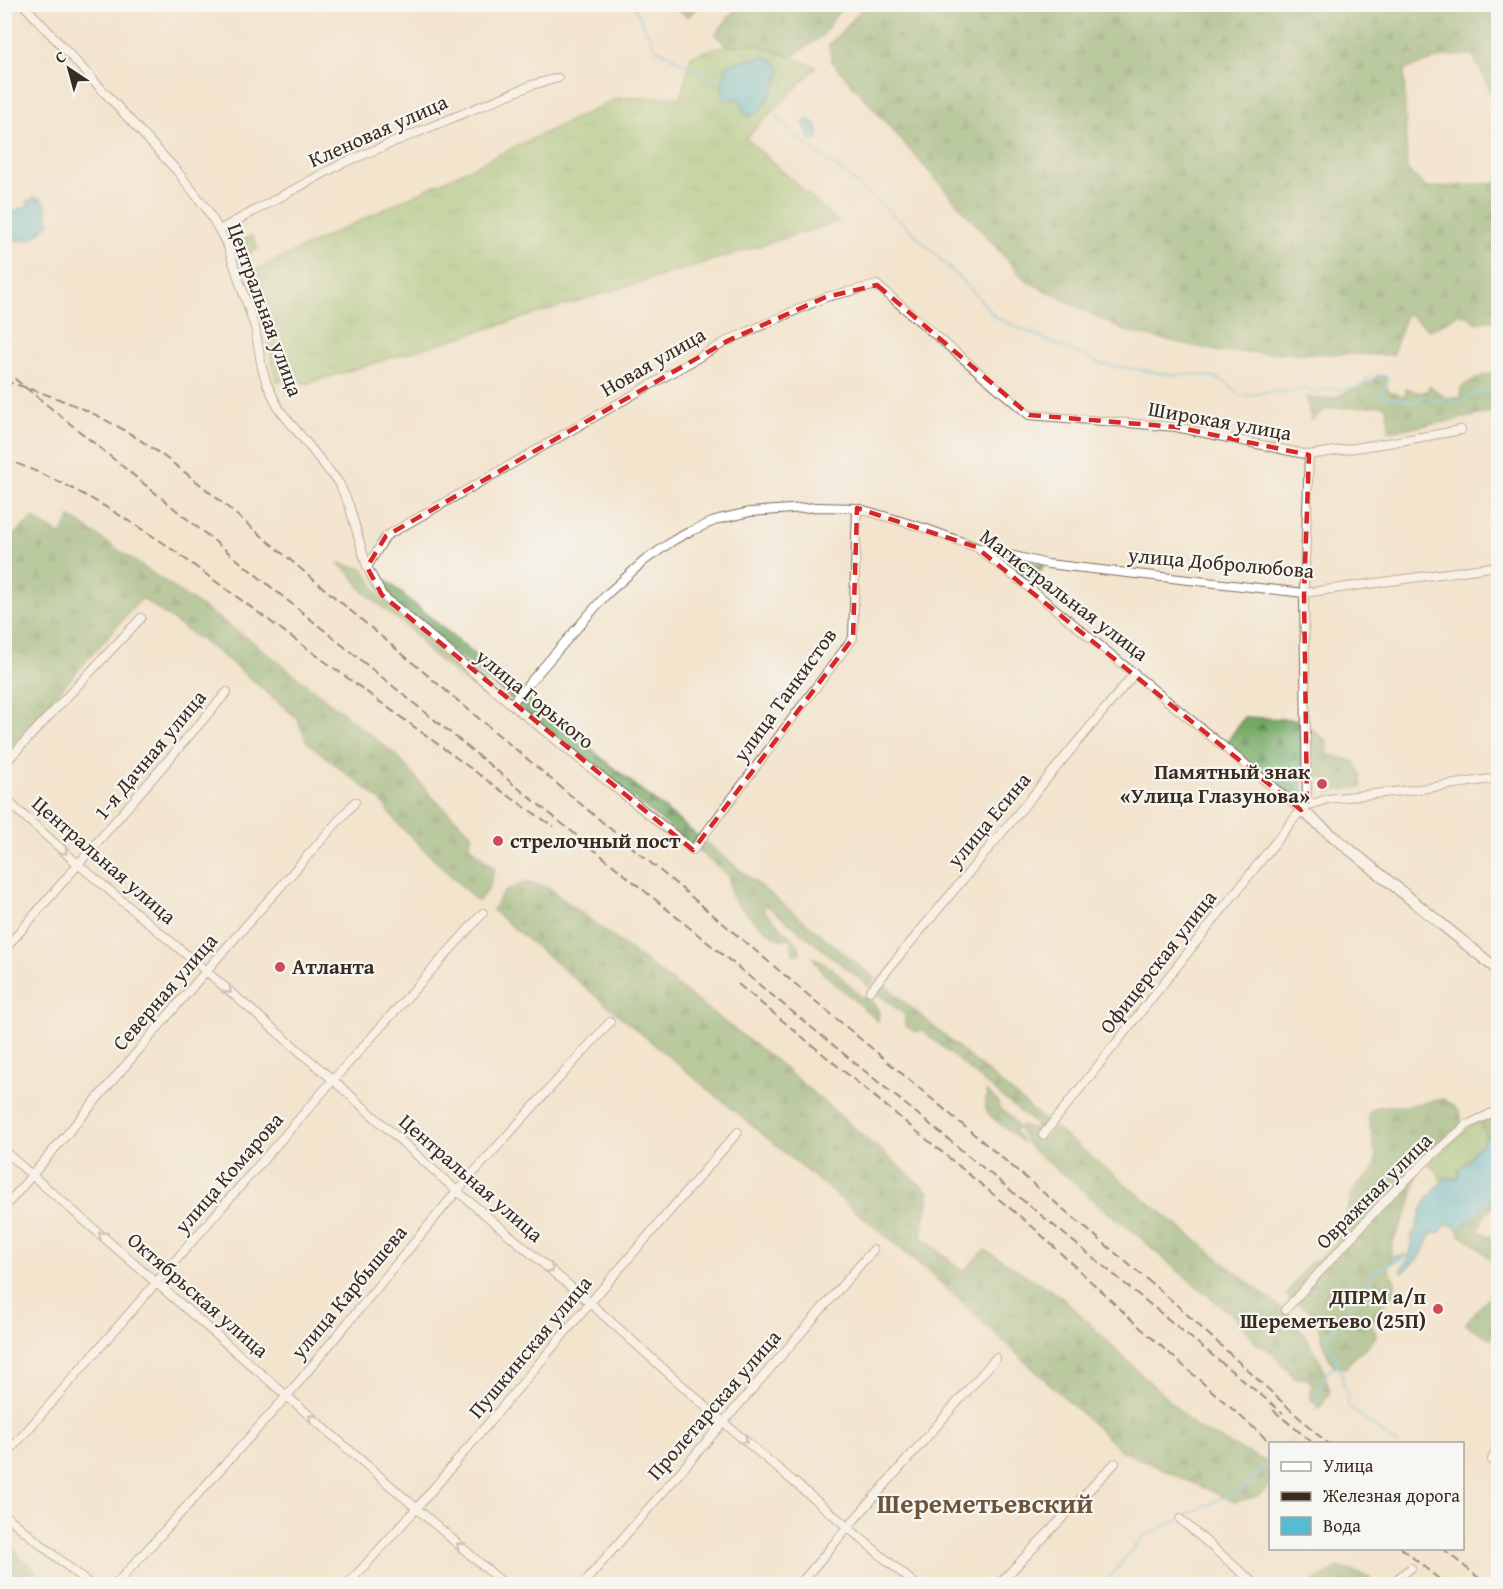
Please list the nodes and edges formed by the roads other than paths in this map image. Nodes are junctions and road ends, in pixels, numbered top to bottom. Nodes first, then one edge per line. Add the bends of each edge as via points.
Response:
1 (23, 4) edge
2 (558, 78) dead end
3 (219, 230) junction
4 (967, 362) joint
5 (1461, 430) dead end
6 (1309, 455) junction
7 (857, 508) junction
8 (976, 548) junction
9 (1498, 566) edge
10 (367, 567) junction
11 (1304, 593) junction
12 (141, 618) dead end
13 (1135, 673) junction
14 (227, 692) dead end
15 (512, 704) junction
16 (4, 764) edge
17 (1498, 778) edge
18 (4, 798) edge
19 (355, 802) dead end
20 (1304, 808) junction
21 (693, 850) joint
22 (79, 865) junction
23 (483, 913) dead end
24 (4, 950) edge
25 (1498, 970) edge
26 (206, 972) junction
27 (870, 991) dead end
28 (610, 1022) dead end
29 (333, 1080) junction
30 (1498, 1110) edge
31 (738, 1132) dead end
32 (1043, 1136) dead end
33 (4, 1151) edge
34 (33, 1175) junction
35 (457, 1191) junction
36 (4, 1208) edge
37 (873, 1250) dead end
38 (157, 1283) junction
39 (590, 1303) junction
40 (1285, 1310) dead end
41 (996, 1358) dead end
42 (286, 1396) junction
43 (723, 1422) junction
44 (1498, 1444) edge
45 (4, 1457) edge
46 (1492, 1460) dead end
47 (1115, 1462) dead end
48 (417, 1508) junction
49 (4, 1514) edge
50 (1180, 1520) dead end
51 (848, 1527) junction
52 (1412, 1568) dead end
53 (89, 1584) edge
54 (116, 1584) edge
55 (348, 1584) edge
56 (504, 1584) edge
57 (583, 1584) edge
58 (800, 1584) edge
59 (915, 1584) edge
60 (999, 1584) edge
61 (1255, 1584) edge
62 (1391, 1584) edge

1 - 3 street, Центральная улица via 177,171
2 - 3 street, Кленовая улица via 341,164
3 - 10 street, Центральная улица via 255,328 267,384 279,409 339,483
4 - 6 street, Широкая улица via 1029,415 1176,427
4 - 10 street, Новая улица via 877,285 826,297 729,340 386,536
5 - 6 street
6 - 11 street, Широкая улица
7 - 8 street, Магистральная улица
7 - 15 street, Магистральная улица via 750,512 719,519 674,540 606,595
7 - 21 street, улица Танкистов via 853,638
8 - 11 street, улица Добролюбова via 1048,564
8 - 13 street, Магистральная улица
9 - 11 street, улица Добролюбова
10 - 15 street, улица Горького via 382,595
11 - 20 street, Широкая улица
12 - 16 street
13 - 20 street, Магистральная улица
13 - 27 street, улица Есина
14 - 22 street, 1-я Дачная улица
15 - 21 street, улица Горького
17 - 20 street via 1327,800
18 -> 22 street, Центральная улица
19 - 26 street, Северная улица
20 - 25 street, Магистральная улица
20 - 32 street, Офицерская улица
22 - 24 street, 1-я Дачная улица
22 - 26 street, Центральная улица
23 - 29 street, улица Комарова
26 -> 29 street, Центральная улица
26 - 34 street, Северная улица
28 - 35 street, улица Карбышева
29 - 35 street, Центральная улица
29 - 38 street, улица Комарова
30 - 40 street, Овражная улица via 1467,1125 1430,1157
31 - 39 street, Пушкинская улица
33 - 34 street, Октябрьская улица
34 - 36 street, Северная улица
38 -> 34 street, Октябрьская улица
35 -> 39 street, Центральная улица
35 - 42 street, улица Карбышева
37 - 43 street, Пролетарская улица
38 - 42 street, Октябрьская улица
38 - 45 street, улица Комарова
39 - 43 street, Центральная улица
39 - 48 street, Пушкинская улица
41 - 51 street
48 -> 42 street, Октябрьская улица
42 - 54 street, улица Карбышева
43 -> 51 street, Центральная улица
43 - 57 street, Пролетарская улица
44 - 46 street
47 - 60 street
48 - 55 street, Пушкинская улица
56 -> 48 street, Октябрьская улица
49 - 53 street
50 - 61 street
51 - 58 street
51 - 59 street, Центральная улица
52 - 62 street

